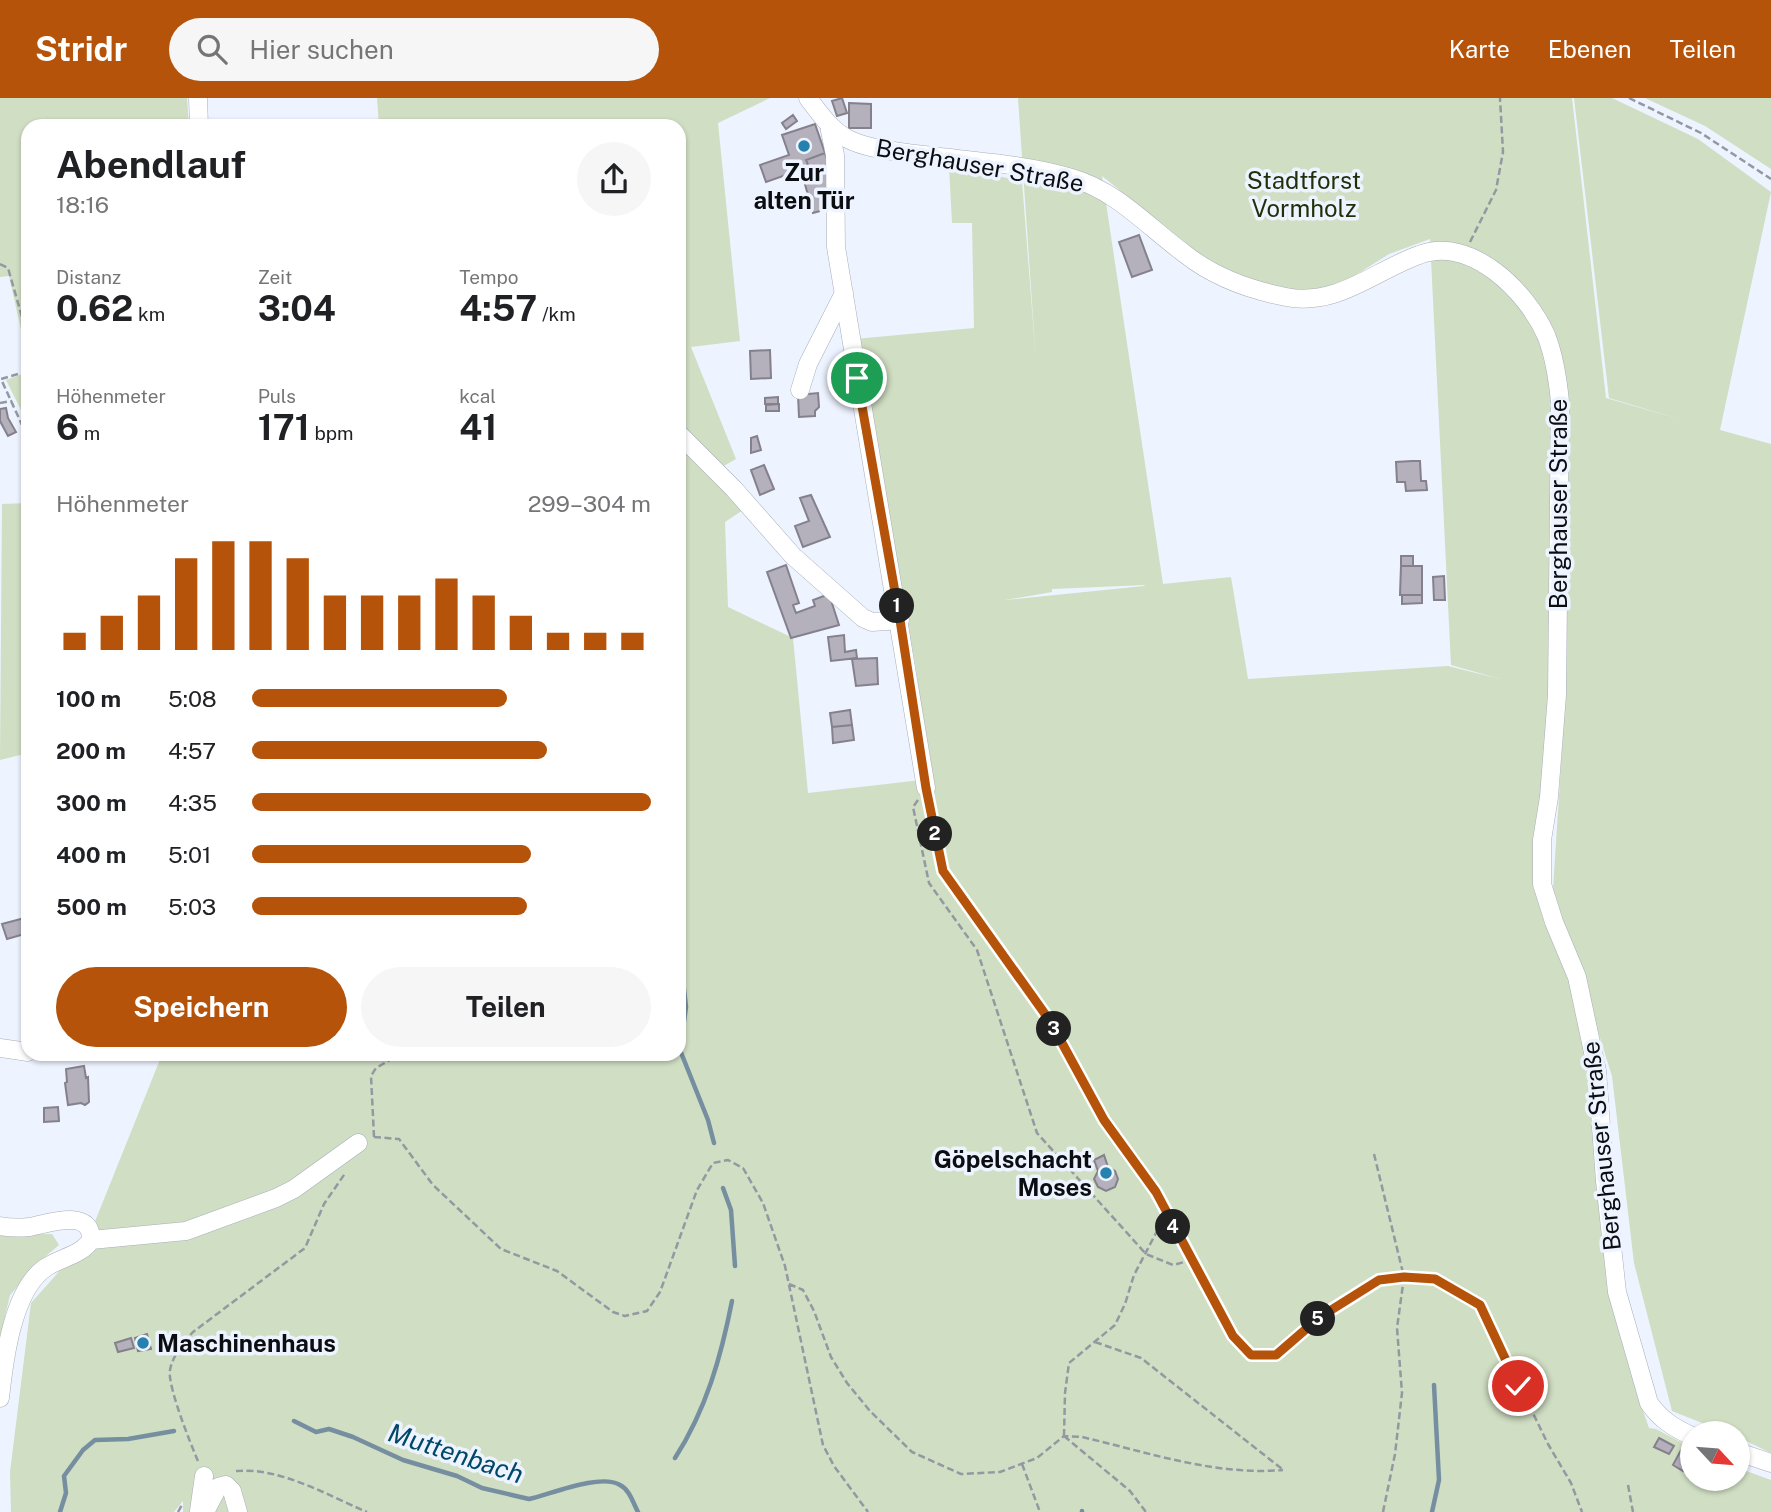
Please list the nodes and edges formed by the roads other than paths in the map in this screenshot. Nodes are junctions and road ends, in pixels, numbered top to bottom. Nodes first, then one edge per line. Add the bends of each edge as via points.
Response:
1 (198, 98) edge
2 (808, 98) edge
3 (199, 119) edge
4 (830, 126) junction
5 (844, 293) junction
6 (800, 390) dead end
7 (686, 441) edge
8 (900, 620) junction
9 (926, 788) road end
10 (0, 1048) edge
11 (21, 1051) edge
12 (366, 1140) road end
13 (0, 1226) edge
14 (91, 1240) junction
15 (0, 1398) edge
16 (1680, 1430) edge
17 (1771, 1444) edge
18 (1765, 1461) edge
19 (204, 1476) road end
20 (203, 1512) edge
21 (238, 1512) edge

1 - 3 street
2 - 4 street, Berghauser Straße
4 - 5 street via 835,155 836,247
4 - 16 street, Berghauser Straße via 850,140 871,146 1072,177 1110,194 1186,256 1244,287 1271,295 1321,298 1354,288 1420,254 1443,252 1463,254 1495,269 1524,300 1546,335 1560,402 1557,695 1542,884 1577,977 1597,1071 1617,1292 1650,1403 1658,1416
5 - 6 street
5 - 8 street
7 - 8 street via 793,556 863,618 883,623
8 - 9 street
10 - 11 street
12 - 14 street via 294,1189 263,1203 186,1231
13 - 14 street via 30,1227 72,1219 84,1224
14 - 15 street via 83,1250 49,1265 31,1281 15,1316
17 - 18 street
19 - 20 street via 199,1511
20 - 21 street via 218,1487 226,1485

